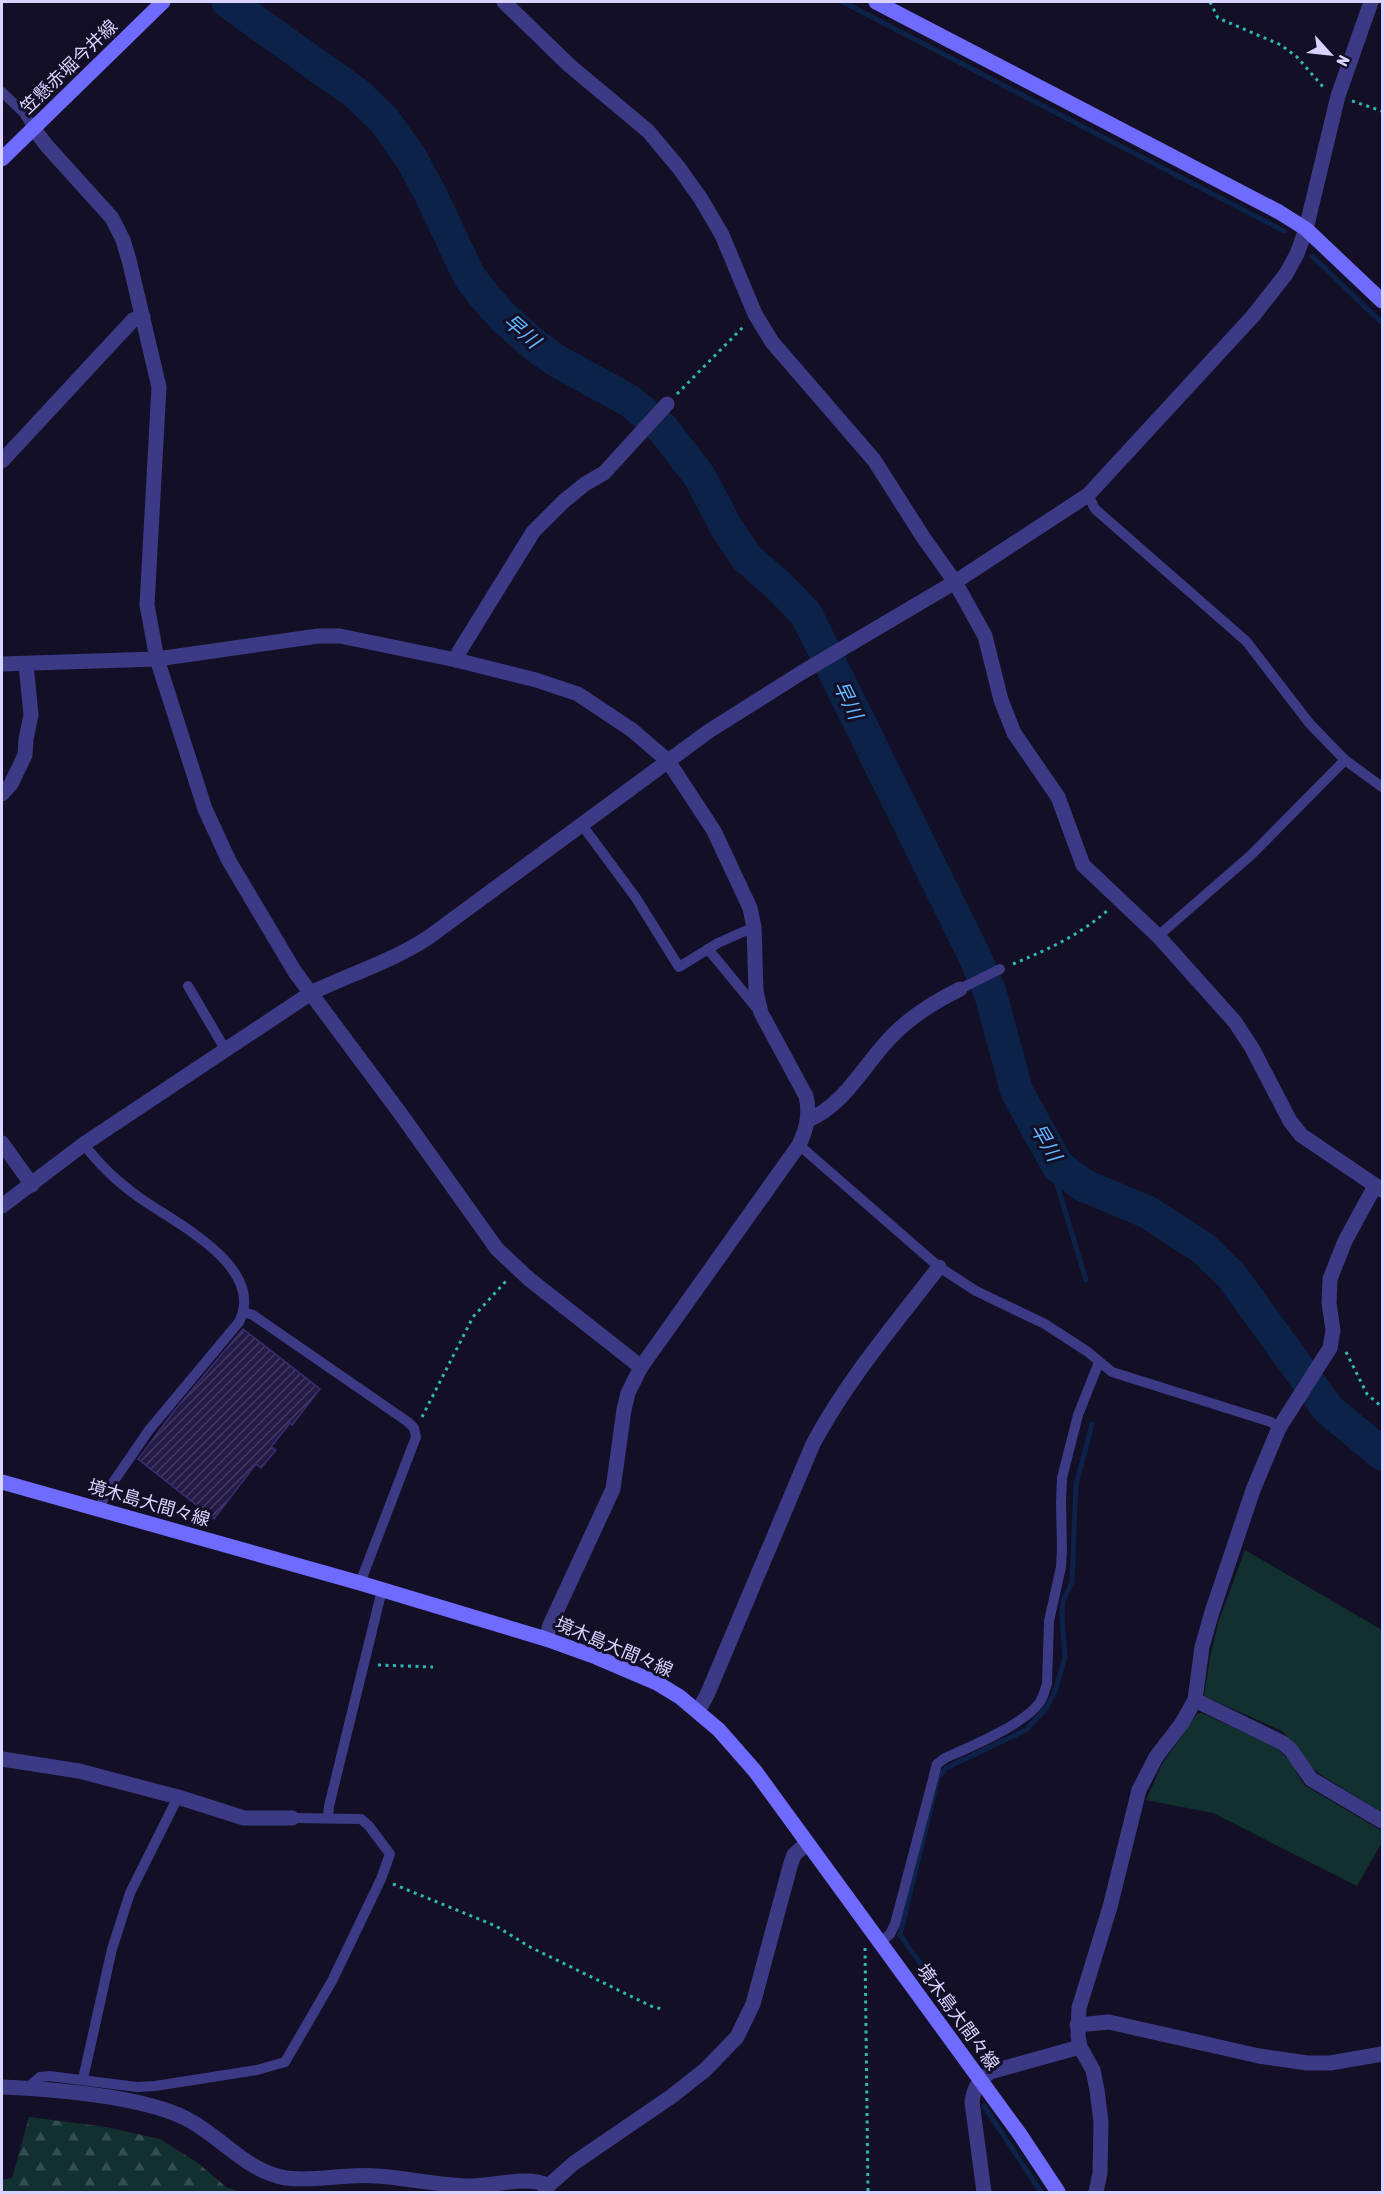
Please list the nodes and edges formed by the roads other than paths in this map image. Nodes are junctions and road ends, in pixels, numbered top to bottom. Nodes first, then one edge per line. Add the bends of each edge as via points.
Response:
1 (163, 2) edge
2 (504, 2) edge
3 (876, 2) edge
4 (1371, 2) edge
5 (2, 92) edge
6 (33, 128) junction
7 (2, 159) edge
8 (1306, 229) junction
9 (1383, 301) edge
10 (143, 317) junction
11 (667, 404) road end
12 (2, 460) edge
13 (1088, 495) junction
14 (954, 582) junction
15 (157, 659) junction
16 (456, 660) junction
17 (2, 664) edge
18 (26, 664) junction
19 (1345, 760) junction
20 (668, 761) junction
21 (1383, 787) edge
22 (2, 794) edge
23 (582, 825) junction
24 (754, 927) junction
25 (1158, 936) junction
26 (708, 949) junction
27 (1000, 969) road end
28 (188, 986) dead end
29 (960, 989) joint
30 (311, 993) junction
31 (761, 1013) junction
32 (225, 1049) junction
33 (808, 1120) junction
34 (2, 1143) edge
35 (84, 1144) junction
36 (799, 1145) junction
37 (32, 1185) junction
38 (1379, 1188) edge
39 (2, 1206) edge
40 (939, 1267) junction
41 (244, 1312) junction
42 (1099, 1362) junction
43 (641, 1367) junction
44 (1279, 1428) junction
45 (2, 1482) edge
46 (100, 1509) junction
47 (360, 1583) junction
48 (382, 1590) junction
49 (546, 1639) junction
50 (1195, 1700) junction
51 (698, 1711) junction
52 (2, 1759) edge
53 (178, 1797) junction
54 (328, 1817) junction
55 (292, 1818) joint
56 (1383, 1821) edge
57 (807, 1843) junction
58 (877, 1938) junction
59 (1077, 2025) junction
60 (1080, 2047) junction
61 (1383, 2054) edge
62 (82, 2079) junction
63 (980, 2080) junction
64 (2, 2087) edge
65 (27, 2088) junction
66 (419, 2187) edge
67 (547, 2189) edge
68 (984, 2193) edge
69 (1058, 2193) edge
70 (1096, 2193) edge

1 - 6 main road, 笠懸赤堀今井線
2 - 14 street via 569,65 648,131 679,168 722,235 755,314 772,342 873,460
3 - 8 main road
4 - 8 street via 1338,96
5 - 6 lane
6 - 7 main road, 笠懸赤堀今井線
6 - 10 street via 112,218 123,240
8 - 9 main road
8 - 13 street via 1286,274 1253,316
10 - 12 street via 133,320
10 - 15 street via 159,387 147,605
11 - 16 street via 604,473 564,501 533,532
13 - 14 street
13 - 19 lane via 1095,509 1246,640 1310,724
14 - 20 street via 801,673
14 - 25 street via 985,636 1001,700 1014,733 1058,797 1083,865
15 - 16 street via 340,636
15 - 18 street
15 - 30 street via 205,809 229,861
16 - 20 street via 578,694 632,730
17 - 18 street
18 - 22 street via 31,715 25,755
19 - 21 lane
19 - 25 lane via 1250,856
20 - 23 street
20 - 24 street via 714,831 750,908
23 - 26 lane via 636,898 679,968
23 - 30 street via 415,946
24 - 26 lane
24 - 31 street via 756,991
25 - 38 street via 1234,1022 1301,1135
26 - 31 lane
27 - 29 lane
28 - 32 lane
29 - 33 street via 937,1001 892,1036 840,1098 827,1111
30 - 32 street
30 - 43 street via 497,1249
31 - 33 street via 806,1096
32 - 35 street
33 - 36 street
34 - 37 street
35 - 37 street
35 - 41 lane via 138,1197 227,1261 242,1287
36 - 40 lane
36 - 43 street
37 - 39 street
38 - 44 street via 1345,1241 1330,1279 1330,1348
40 - 42 lane via 976,1291 1045,1324
40 - 51 street via 849,1383 825,1421
41 - 46 lane via 149,1430 105,1494
41 - 47 lane via 414,1428 416,1437
42 - 44 lane via 1112,1372 1271,1422
42 - 58 lane via 1078,1415 1062,1478 1061,1567 1049,1621 1044,1693 1020,1720 937,1764 895,1924 890,1934
43 - 49 street via 624,1410 613,1489
44 - 50 street via 1253,1490 1212,1612 1202,1647
45 - 46 main road, 境木島大間々線
46 - 47 main road, 境木島大間々線
47 - 48 main road, 境木島大間々線
48 - 49 main road, 境木島大間々線
48 - 54 lane
49 - 51 main road, 境木島大間々線 via 657,1683
50 - 56 street via 1283,1743 1311,1779
50 - 59 street via 1139,1790
51 - 57 main road, 境木島大間々線 via 740,1753
52 - 53 street via 79,1771
53 - 55 street via 244,1818
53 - 62 lane via 130,1893 112,1949
54 - 55 lane
54 - 62 lane via 362,1819 390,1854 332,1981 285,2062 155,2086
57 - 58 main road, 境木島大間々線
57 - 67 street via 791,1863 753,2004 737,2037 700,2074 584,2156
58 - 63 main road, 境木島大間々線
59 - 60 street
59 - 61 street via 1109,2022 1307,2063
60 - 63 street via 990,2072
60 - 70 street via 1093,2070 1101,2122
62 - 65 lane via 40,2077
63 - 68 street via 973,2090 972,2102
63 - 69 main road, 境木島大間々線
64 - 65 street
65 - 66 street via 119,2100 168,2112 201,2128 255,2167 287,2178 377,2176
66 - 67 street via 527,2181 543,2183

